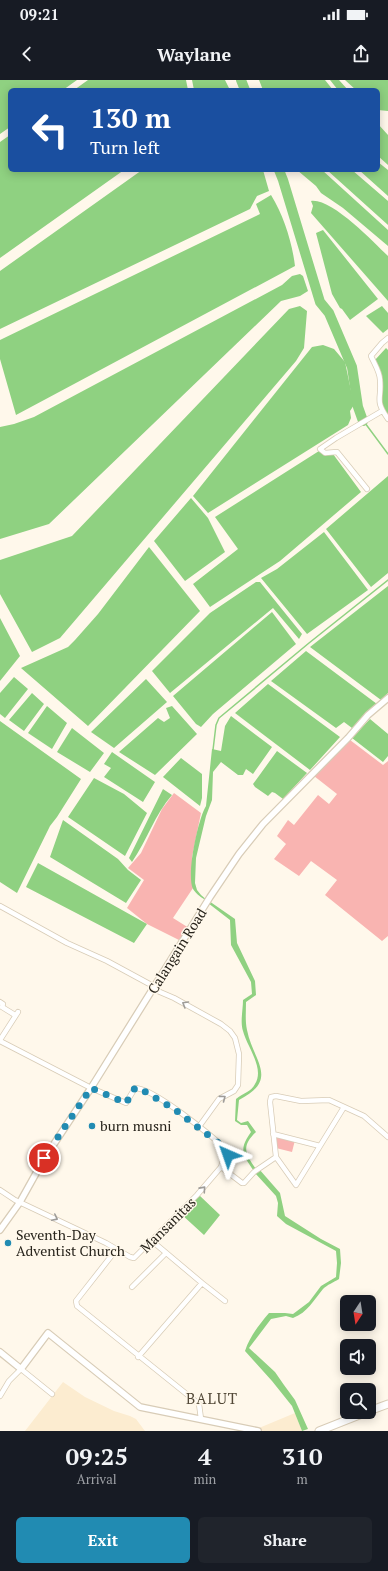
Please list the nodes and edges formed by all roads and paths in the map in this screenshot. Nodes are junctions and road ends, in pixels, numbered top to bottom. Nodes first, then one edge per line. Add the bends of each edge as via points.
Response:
1 (388, 338) edge
2 (382, 411) junction
3 (388, 419) edge
4 (367, 489) dead end
5 (388, 698) edge
6 (0, 906) edge
7 (154, 988) junction
8 (0, 1002) edge
9 (0, 1040) edge
10 (91, 1088) junction
11 (344, 1107) junction
12 (198, 1128) junction
13 (273, 1134) junction
14 (388, 1137) edge
15 (320, 1146) junction
16 (276, 1157) junction
17 (221, 1167) junction
18 (0, 1190) edge
19 (20, 1202) junction
20 (0, 1230) edge
21 (152, 1241) junction
22 (116, 1250) junction
23 (166, 1253) junction
24 (202, 1283) junction
25 (132, 1287) dead end
26 (225, 1301) dead end
27 (0, 1352) edge
28 (138, 1357) junction
29 (21, 1369) junction
30 (52, 1394) dead end
31 (0, 1396) edge
32 (388, 1404) edge
33 (376, 1409) edge
34 (200, 1419) junction
35 (350, 1419) edge
36 (258, 1431) edge
37 (319, 1431) edge

1 - 2 street via 371,356 380,379 378,401
2 - 3 street
2 - 4 street via 320,449 325,453 337,452
5 - 7 street, Calangain Road via 368,715 263,824 210,897
6 - 7 street
7 - 10 street, Calangain Road
12 -> 7 street via 219,1099 234,1091 238,1085 239,1054 234,1038 221,1024
8 - 9 street via 3,1004 2,1007 16,1013
9 - 10 street
10 - 12 street via 126,1103 135,1088 139,1088 174,1109
10 - 19 street, Calangain Road via 44,1158
11 - 13 street via 323,1099 301,1101 271,1097
11 - 14 street via 364,1116
11 - 15 street
12 - 17 street, Mansanitas via 228,1151 228,1157 223,1160
13 - 15 street
13 - 16 street
15 - 16 street via 296,1185
16 - 17 street via 254,1172 244,1183
21 -> 17 street, Mansanitas
18 - 19 street, Mansanitas
19 - 20 street, Calangain Road
19 -> 22 street, Mansanitas
21 - 22 street, Mansanitas via 134,1258
21 - 23 street
22 - 28 street via 76,1301 77,1306
23 - 24 street
23 - 25 street
24 - 26 street
24 - 28 street
27 - 29 street
28 - 34 street via 199,1404
29 - 30 street
29 - 31 street via 9,1381
29 - 34 street via 48,1333 140,1407
32 - 33 main road
34 - 36 street
35 - 37 main road

